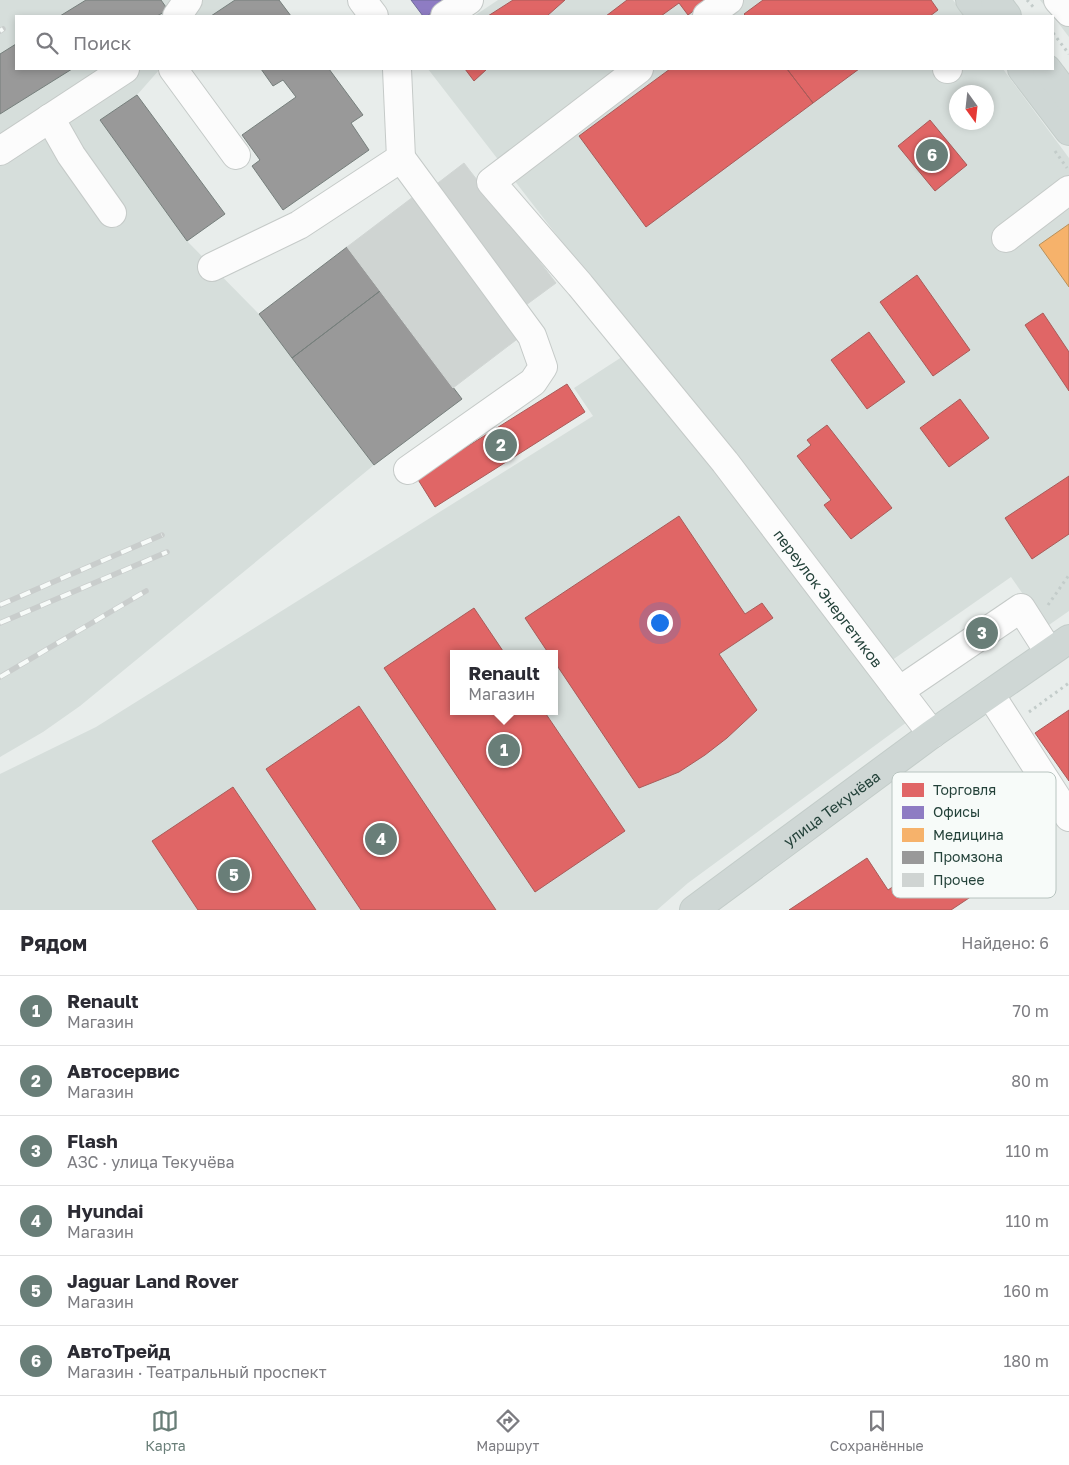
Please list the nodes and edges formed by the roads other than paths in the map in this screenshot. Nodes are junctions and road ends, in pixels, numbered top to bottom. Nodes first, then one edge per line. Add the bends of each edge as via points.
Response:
1 (188, 0) edge
2 (362, 0) edge
3 (470, 0) edge
4 (729, 0) edge
5 (970, 0) edge
6 (995, 0) edge
7 (1058, 0) edge
8 (1069, 12) edge
9 (179, 15) edge
10 (373, 15) edge
11 (447, 15) edge
12 (708, 15) edge
13 (981, 15) edge
14 (1006, 15) edge
15 (123, 70) edge
16 (174, 70) edge
17 (397, 70) edge
18 (638, 70) edge
19 (1023, 70) edge
20 (1048, 70) edge
21 (1069, 98) edge
22 (50, 118) junction
23 (1069, 131) edge
24 (0, 151) edge
25 (236, 155) dead end
26 (401, 158) junction
27 (1069, 190) edge
28 (112, 213) dead end
29 (1006, 238) dead end
30 (212, 266) dead end
31 (408, 470) dead end
32 (1059, 646) edge
33 (899, 691) junction
34 (990, 694) junction
35 (932, 734) junction
36 (1040, 772) edge
37 (1056, 797) edge
38 (1069, 817) edge
39 (694, 910) edge

1 - 9 street
2 - 10 street
3 - 11 street
4 - 12 street
5 - 13 main road
6 - 14 main road
7 - 8 street
15 - 22 street
16 - 25 street
17 - 26 street
18 - 33 street, переулок Энергетиков via 490,182 580,285 725,462
19 - 23 main road
20 - 21 main road
22 - 24 street
22 - 28 street via 71,155
26 - 30 street via 299,225
26 - 31 street via 532,336 542,367 533,382
27 - 29 street
32 - 33 street via 1021,608
32 - 34 main road, улица Текучёва
33 - 35 street, переулок Энергетиков
34 - 35 main road, улица Текучёва
34 - 36 street
35 - 39 main road, улица Текучёва
37 - 38 street

